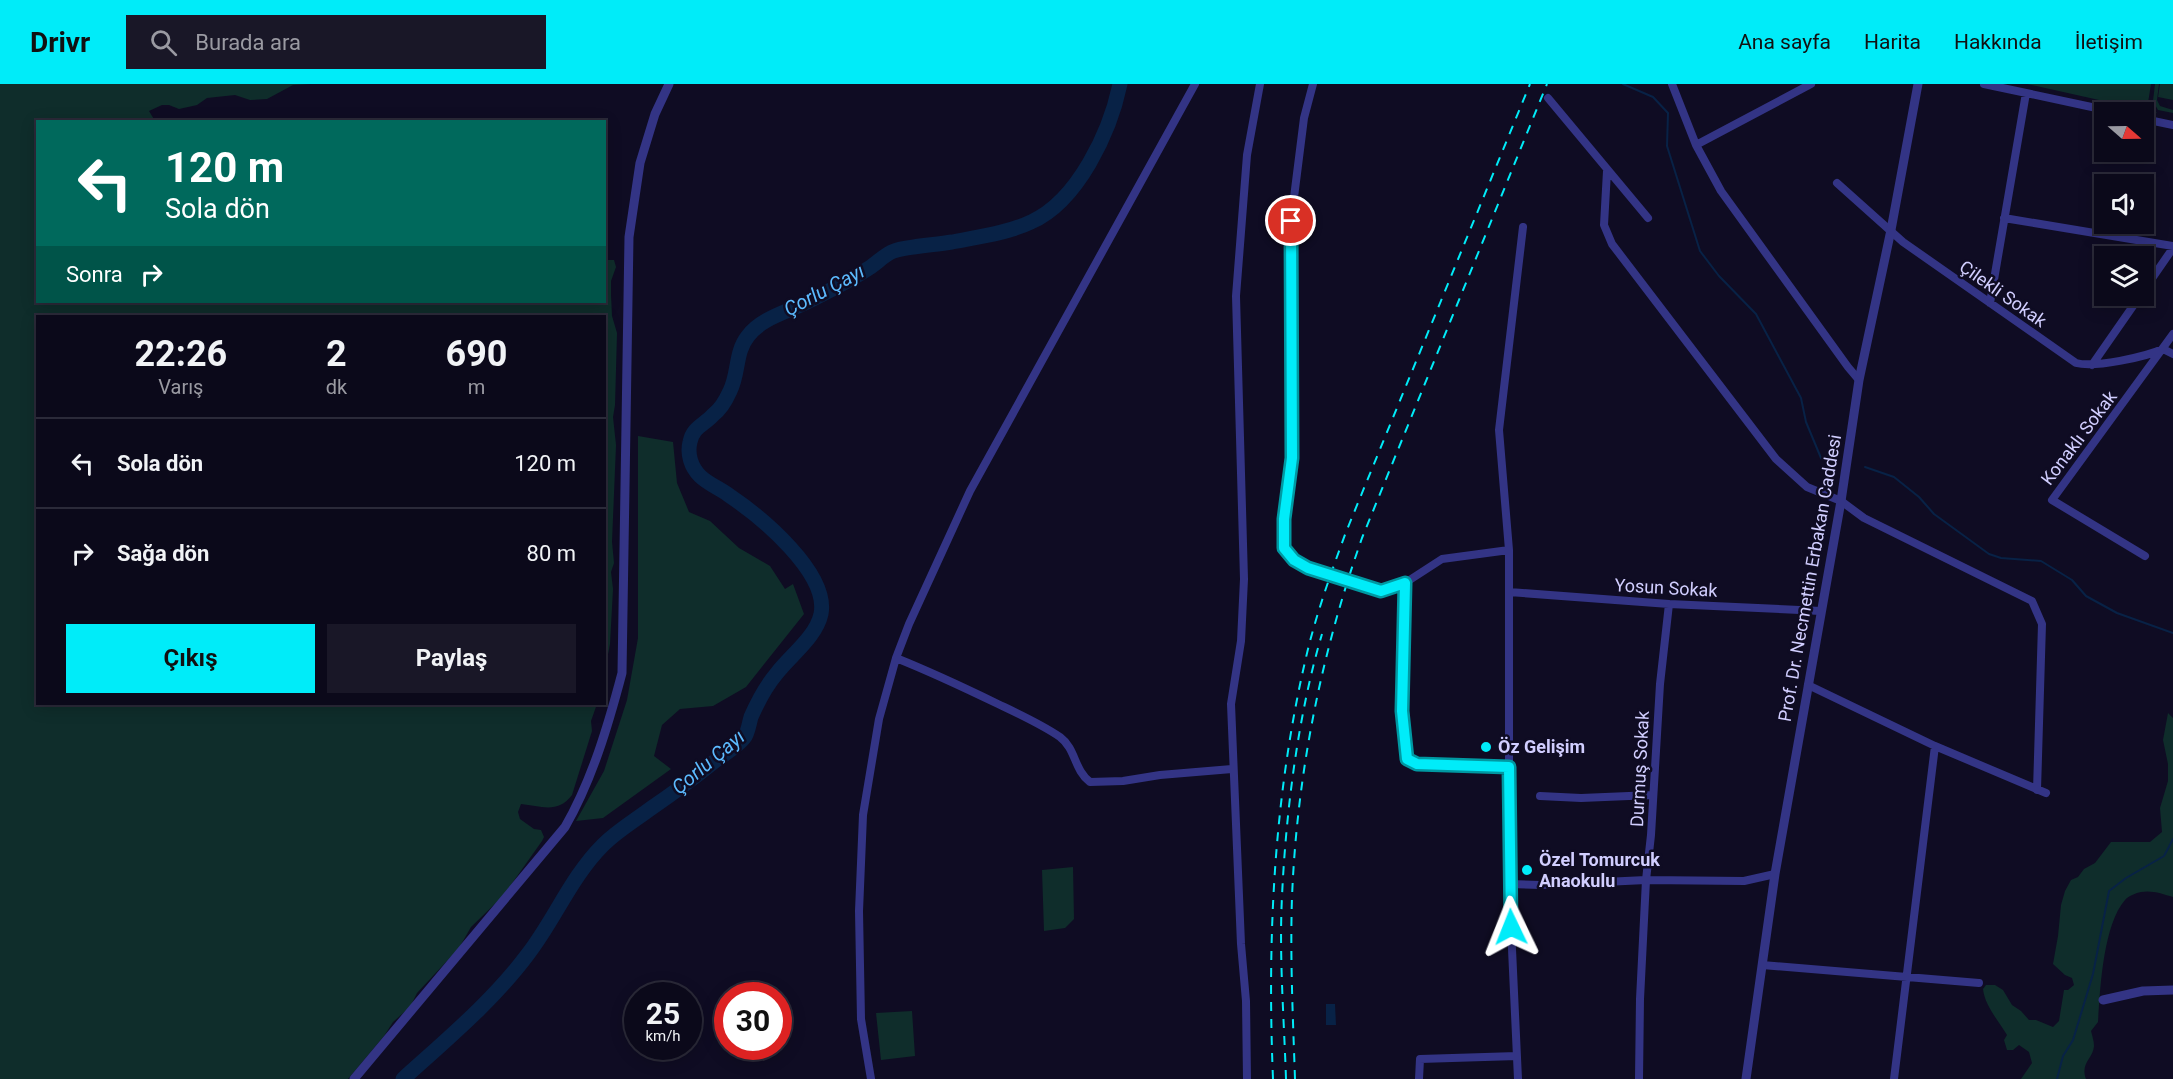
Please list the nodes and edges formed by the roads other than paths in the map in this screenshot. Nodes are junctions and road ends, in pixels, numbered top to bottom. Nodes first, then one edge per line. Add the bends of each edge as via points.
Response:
1 (669, 84) edge
2 (1195, 84) edge
3 (1260, 84) edge
4 (1313, 84) edge
5 (1672, 84) edge
6 (1811, 84) edge
7 (1918, 84) edge
8 (1984, 84) edge
9 (2026, 93) junction
10 (1548, 98) dead end
11 (2094, 108) edge
12 (2154, 121) edge
13 (2173, 125) edge
14 (1696, 145) junction
15 (1607, 171) junction
16 (1837, 183) dead end
17 (1648, 218) dead end
18 (2004, 218) junction
19 (1523, 227) dead end
20 (1891, 230) junction
21 (2173, 247) edge
22 (2154, 275) edge
23 (1989, 303) junction
24 (2133, 306) edge
25 (2173, 334) edge
26 (2163, 349) junction
27 (2173, 354) edge
28 (2092, 365) junction
29 (1859, 380) junction
30 (1841, 501) junction
31 (1509, 550) junction
32 (2145, 556) dead end
33 (1405, 583) junction
34 (1509, 592) junction
35 (1669, 604) junction
36 (1821, 611) junction
37 (896, 658) junction
38 (1808, 685) junction
39 (1935, 746) junction
40 (1509, 767) junction
41 (1232, 769) junction
42 (2037, 790) junction
43 (2046, 794) dead end
44 (1653, 795) junction
45 (1540, 796) dead end
46 (1775, 874) junction
47 (1646, 880) junction
48 (1509, 884) junction
49 (1762, 965) junction
50 (1906, 976) junction
51 (1979, 983) dead end
52 (2173, 990) edge
53 (2103, 1000) dead end
54 (1517, 1056) junction
55 (354, 1079) edge
56 (871, 1079) edge
57 (1247, 1079) edge
58 (1419, 1079) edge
59 (1518, 1079) edge
60 (1639, 1079) edge
61 (1746, 1079) edge
62 (1894, 1079) edge

1 - 55 street via 640,163 629,237 622,673 609,724 565,827
2 - 37 street via 970,490
3 - 41 street via 1246,154 1236,296 1244,579 1241,641 1231,704
4 - 33 street, bridge via 1304,118 1291,221 1292,458 1284,548 1308,568 1381,591
5 - 14 street
6 - 14 street
7 - 20 street, Prof. Dr. Necmettin Erbakan Caddesi
8 - 9 street
9 - 11 street
9 - 18 street
10 - 15 street
12 - 13 street
14 - 29 street via 1721,191
15 - 17 street
15 - 30 street via 1604,225 1612,244 1776,459 1808,487
16 - 20 street, Çilekli Sokak
18 - 21 street
18 - 23 street
19 - 31 street via 1499,430
20 - 23 street, Çilekli Sokak
20 - 29 street, Prof. Dr. Necmettin Erbakan Caddesi
21 - 22 street
23 - 28 street, Çilekli Sokak via 2076,363
24 - 28 street
25 - 26 street, Konaklı Sokak
26 - 27 street
26 - 28 street
26 - 32 street, Konaklı Sokak via 2052,500
29 - 30 street, Prof. Dr. Necmettin Erbakan Caddesi
30 - 36 street, Prof. Dr. Necmettin Erbakan Caddesi
30 - 42 street via 1864,518 2032,601 2042,624
31 - 33 street via 1442,559
31 - 34 street
33 - 40 street via 1402,711 1407,759 1417,764
34 - 35 street, Yosun Sokak
34 - 40 street
35 - 36 street, Yosun Sokak
35 - 44 street, Durmuş Sokak
36 - 38 street, Prof. Dr. Necmettin Erbakan Caddesi
37 - 41 street via 1028,718 1061,738 1072,749 1080,772 1089,782
37 - 56 street via 879,719 863,815 859,911 861,1019
38 - 39 street
38 - 46 street, Prof. Dr. Necmettin Erbakan Caddesi
39 - 42 street
39 - 50 street
40 - 48 street
41 - 57 street
42 - 43 street
44 - 45 street
44 - 47 street, Durmuş Sokak
46 - 47 street via 1744,881
46 - 49 street, Prof. Dr. Necmettin Erbakan Caddesi
47 - 48 street
47 - 60 street, Durmuş Sokak
48 - 54 street
49 - 50 street
49 - 61 street, Prof. Dr. Necmettin Erbakan Caddesi
50 - 51 street
50 - 62 street
52 - 53 street via 2143,991
54 - 58 street via 1420,1059
54 - 59 street

